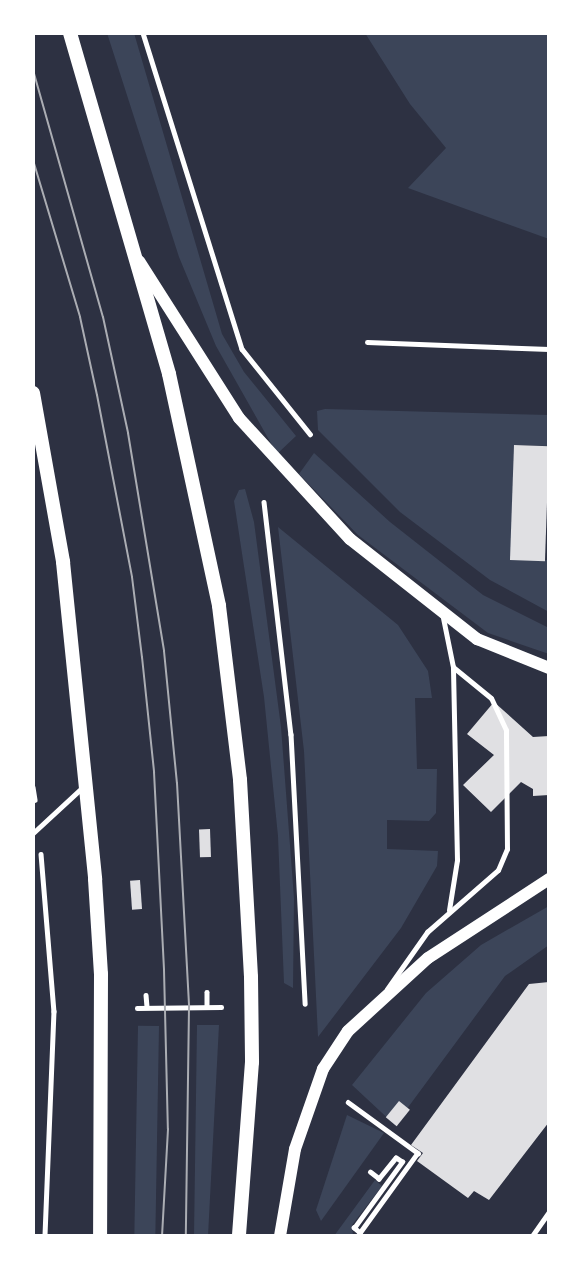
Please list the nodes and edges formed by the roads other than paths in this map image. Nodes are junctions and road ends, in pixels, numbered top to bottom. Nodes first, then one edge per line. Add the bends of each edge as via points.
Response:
1 (70, 33) edge
2 (139, 261) junction
3 (367, 342) dead end
4 (549, 349) edge
5 (33, 393) edge
6 (442, 612) junction
7 (453, 667) junction
8 (549, 668) edge
9 (86, 784) junction
10 (33, 833) edge
11 (549, 879) edge
12 (449, 910) junction
13 (383, 994) junction
14 (549, 1212) edge
15 (100, 1236) edge
16 (239, 1236) edge
17 (280, 1236) edge
18 (532, 1236) edge

1 - 2 main road
2 - 6 street via 239,418 270,456 350,539
2 - 16 main road via 195,479 219,606 234,722 252,1005
3 - 4 lane
5 - 9 main road via 63,562
6 - 7 lane
6 - 8 street via 477,639
7 - 12 lane via 457,860
7 - 12 lane via 491,698 506,730 507,849 498,870
9 - 10 lane
9 - 15 main road via 100,974
11 - 13 street via 428,958
12 - 13 lane via 427,932
13 - 17 street via 348,1031 323,1069 295,1149
14 - 18 lane

